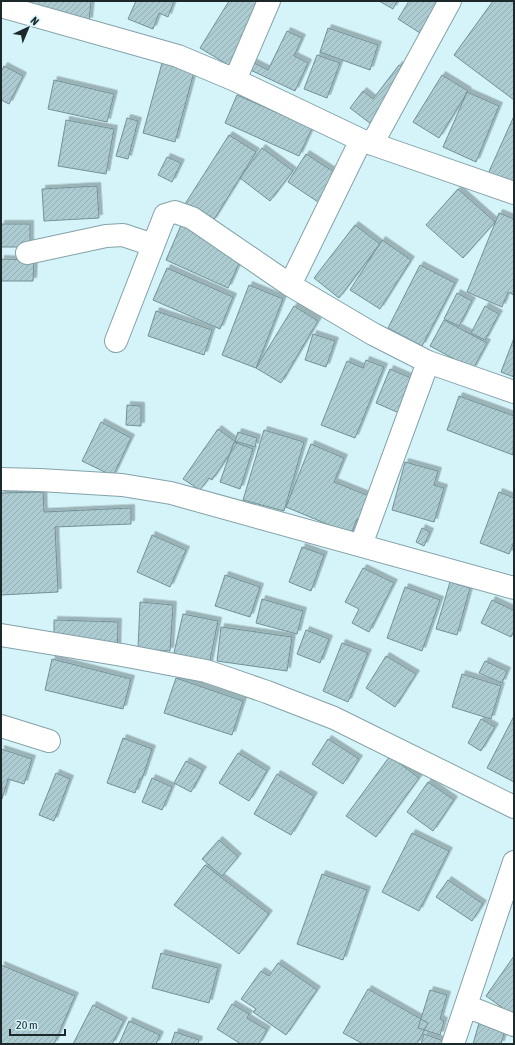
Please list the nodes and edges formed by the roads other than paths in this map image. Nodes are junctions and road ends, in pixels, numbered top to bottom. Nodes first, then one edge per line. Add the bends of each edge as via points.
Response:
1 (269, 1) edge
2 (450, 1) edge
3 (1, 6) edge
4 (235, 80) junction
5 (366, 142) junction
6 (514, 194) edge
7 (153, 245) junction
8 (27, 253) dead end
9 (290, 285) junction
10 (116, 341) dead end
11 (428, 362) junction
12 (514, 392) edge
13 (1, 479) edge
14 (361, 545) junction
15 (514, 588) edge
16 (1, 636) edge
17 (1, 726) edge
18 (49, 741) dead end
19 (514, 806) edge
20 (514, 862) edge
21 (466, 1006) junction
22 (514, 1025) edge
23 (453, 1044) edge

1 - 4 street
2 - 5 street
3 - 4 street via 178,56
4 - 5 street
5 - 6 street
5 - 9 street
7 - 8 street via 123,235 106,236
7 - 9 street via 165,215 175,212 192,218
7 - 10 street
9 - 11 street via 373,334
11 - 12 street
11 - 14 street
13 - 14 street via 122,485 171,493
14 - 15 street
16 - 19 street via 122,654 206,671 334,718
17 - 18 street
20 - 21 street
21 - 22 street
21 - 23 street

